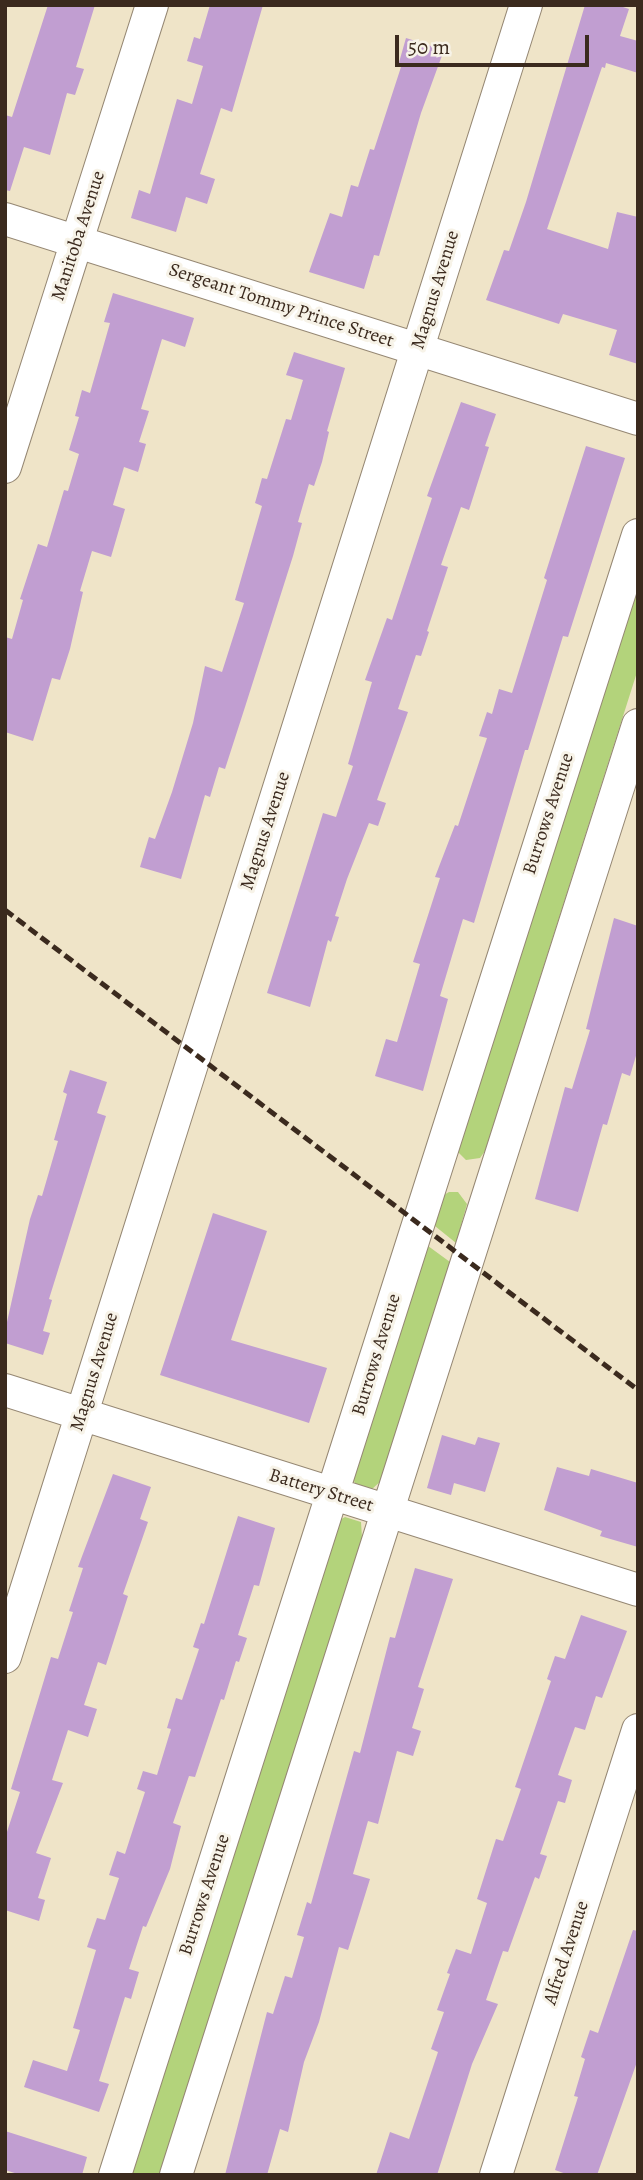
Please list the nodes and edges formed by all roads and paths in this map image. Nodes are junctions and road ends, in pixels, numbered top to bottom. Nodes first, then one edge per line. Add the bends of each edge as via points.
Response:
1 (152, 5) edge
2 (526, 5) edge
3 (5, 219) edge
4 (77, 241) junction
5 (418, 349) junction
6 (638, 419) edge
7 (5, 467) edge
8 (638, 535) edge
9 (638, 725) edge
10 (5, 1390) edge
11 (82, 1414) junction
12 (334, 1496) junction
13 (389, 1512) junction
14 (638, 1590) edge
15 (5, 1657) edge
16 (638, 1730) edge
17 (115, 2175) edge
18 (176, 2175) edge
19 (496, 2175) edge

1 - 4 street, Manitoba Avenue
2 - 5 street, Magnus Avenue
3 - 4 street, Sergeant Tommy Prince Street
4 - 5 street, Sergeant Tommy Prince Street
4 - 7 street, Manitoba Avenue
5 - 6 street, Sergeant Tommy Prince Street
5 - 11 street, Magnus Avenue
8 - 12 street, Burrows Avenue
9 - 13 street
10 - 11 street, Battery Street
11 - 12 street, Battery Street
11 - 15 street, Magnus Avenue
12 - 13 street, Battery Street
12 - 17 street, Burrows Avenue
13 - 14 street, Battery Street
13 - 18 street
16 - 19 street, Alfred Avenue

